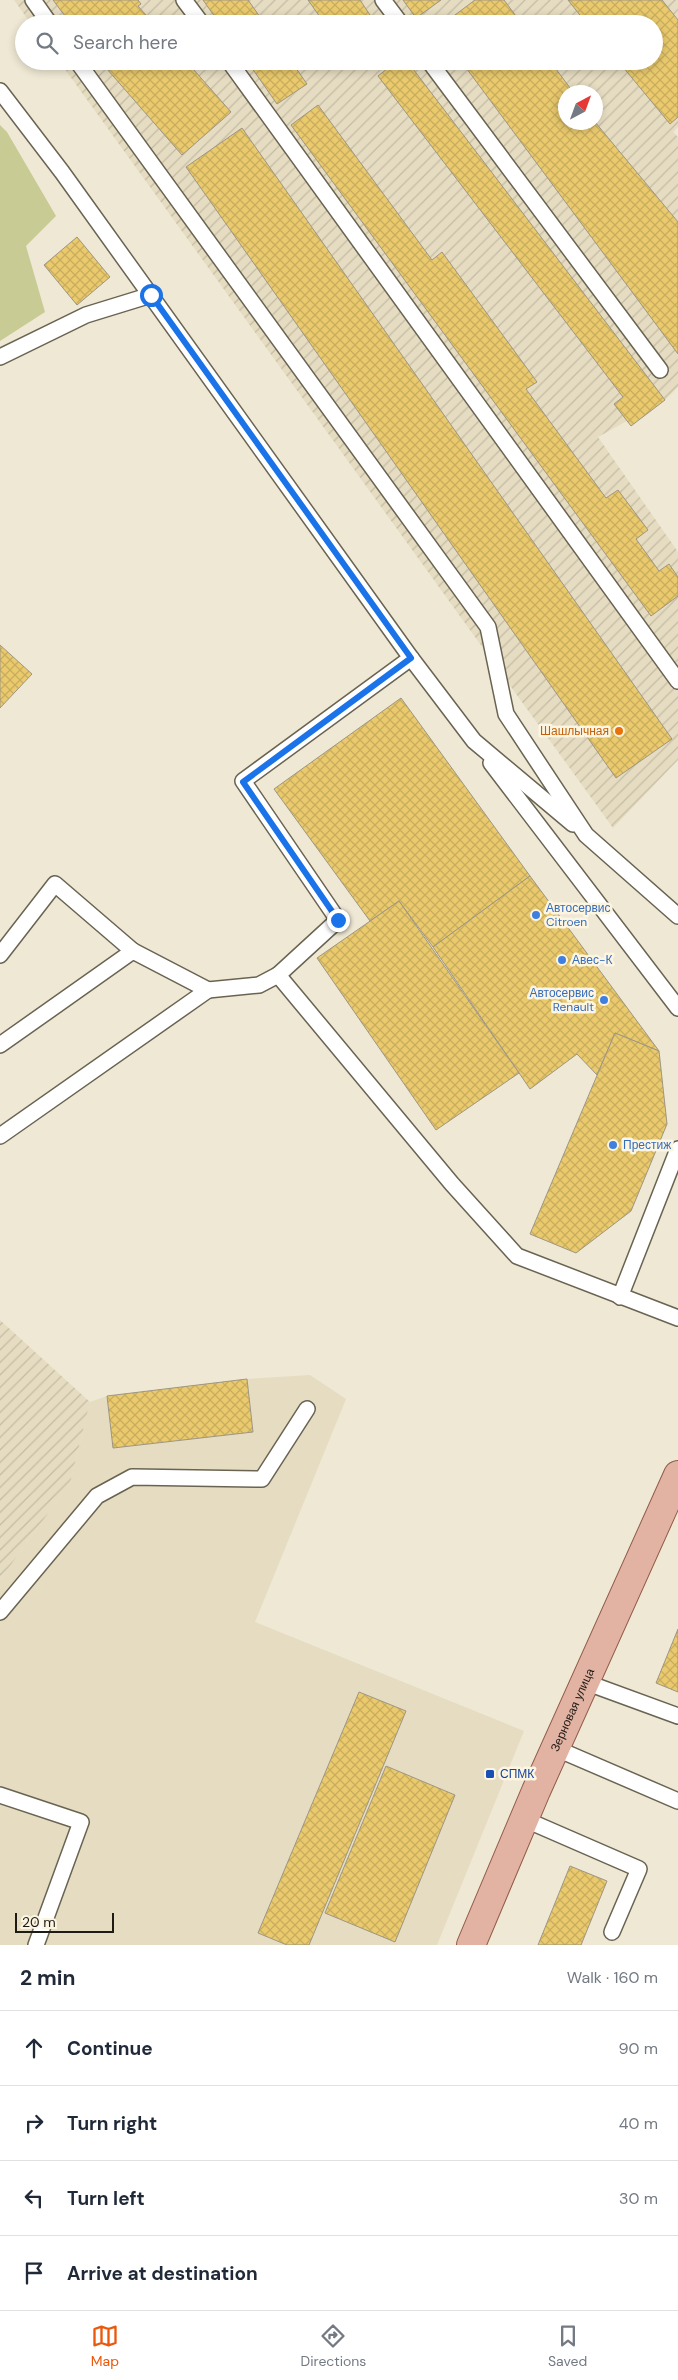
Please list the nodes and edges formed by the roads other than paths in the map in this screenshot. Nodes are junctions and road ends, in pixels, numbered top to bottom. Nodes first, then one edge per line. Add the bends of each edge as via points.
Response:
1 (33, 0) edge
2 (184, 0) edge
3 (384, 0) edge
4 (44, 15) edge
5 (195, 15) edge
6 (395, 15) edge
7 (84, 70) edge
8 (236, 70) edge
9 (436, 70) edge
10 (0, 91) edge
11 (151, 295) junction
12 (0, 358) edge
13 (660, 370) dead end
14 (411, 658) junction
15 (678, 681) edge
16 (474, 741) junction
17 (586, 835) junction
18 (678, 916) edge
19 (133, 951) junction
20 (0, 955) edge
21 (278, 975) junction
22 (208, 990) junction
23 (678, 1008) edge
24 (0, 1045) edge
25 (0, 1136) edge
26 (678, 1150) edge
27 (620, 1297) junction
28 (678, 1318) edge
29 (307, 1408) dead end
30 (678, 1475) edge
31 (0, 1612) edge
32 (585, 1682) junction
33 (678, 1716) edge
34 (555, 1748) junction
35 (0, 1795) edge
36 (678, 1801) edge
37 (524, 1819) junction
38 (612, 1932) dead end
39 (36, 1945) edge
40 (472, 1945) edge

1 - 4 lane
2 - 5 lane
3 - 6 lane
7 - 17 lane via 488,627 506,714
8 - 15 lane
9 - 13 lane
10 - 11 lane
11 - 12 lane via 86,315
11 - 14 lane
14 - 16 lane
14 - 21 lane via 243,782 338,920
16 - 17 lane
16 - 23 lane
17 - 18 lane
19 - 20 lane via 55,884
19 - 22 lane
19 - 24 lane
21 - 22 lane via 259,985
21 - 27 lane via 452,1184 517,1256
22 - 25 lane
26 - 27 lane
27 - 28 lane
29 - 31 lane via 262,1479 132,1478 97,1496
30 - 32 main road, Зерновая улица
32 - 33 lane
32 - 34 main road, Зерновая улица
34 - 36 lane
34 - 37 main road, Зерновая улица
35 - 39 lane via 81,1822
37 - 38 lane via 639,1869
37 - 40 main road, Зерновая улица

